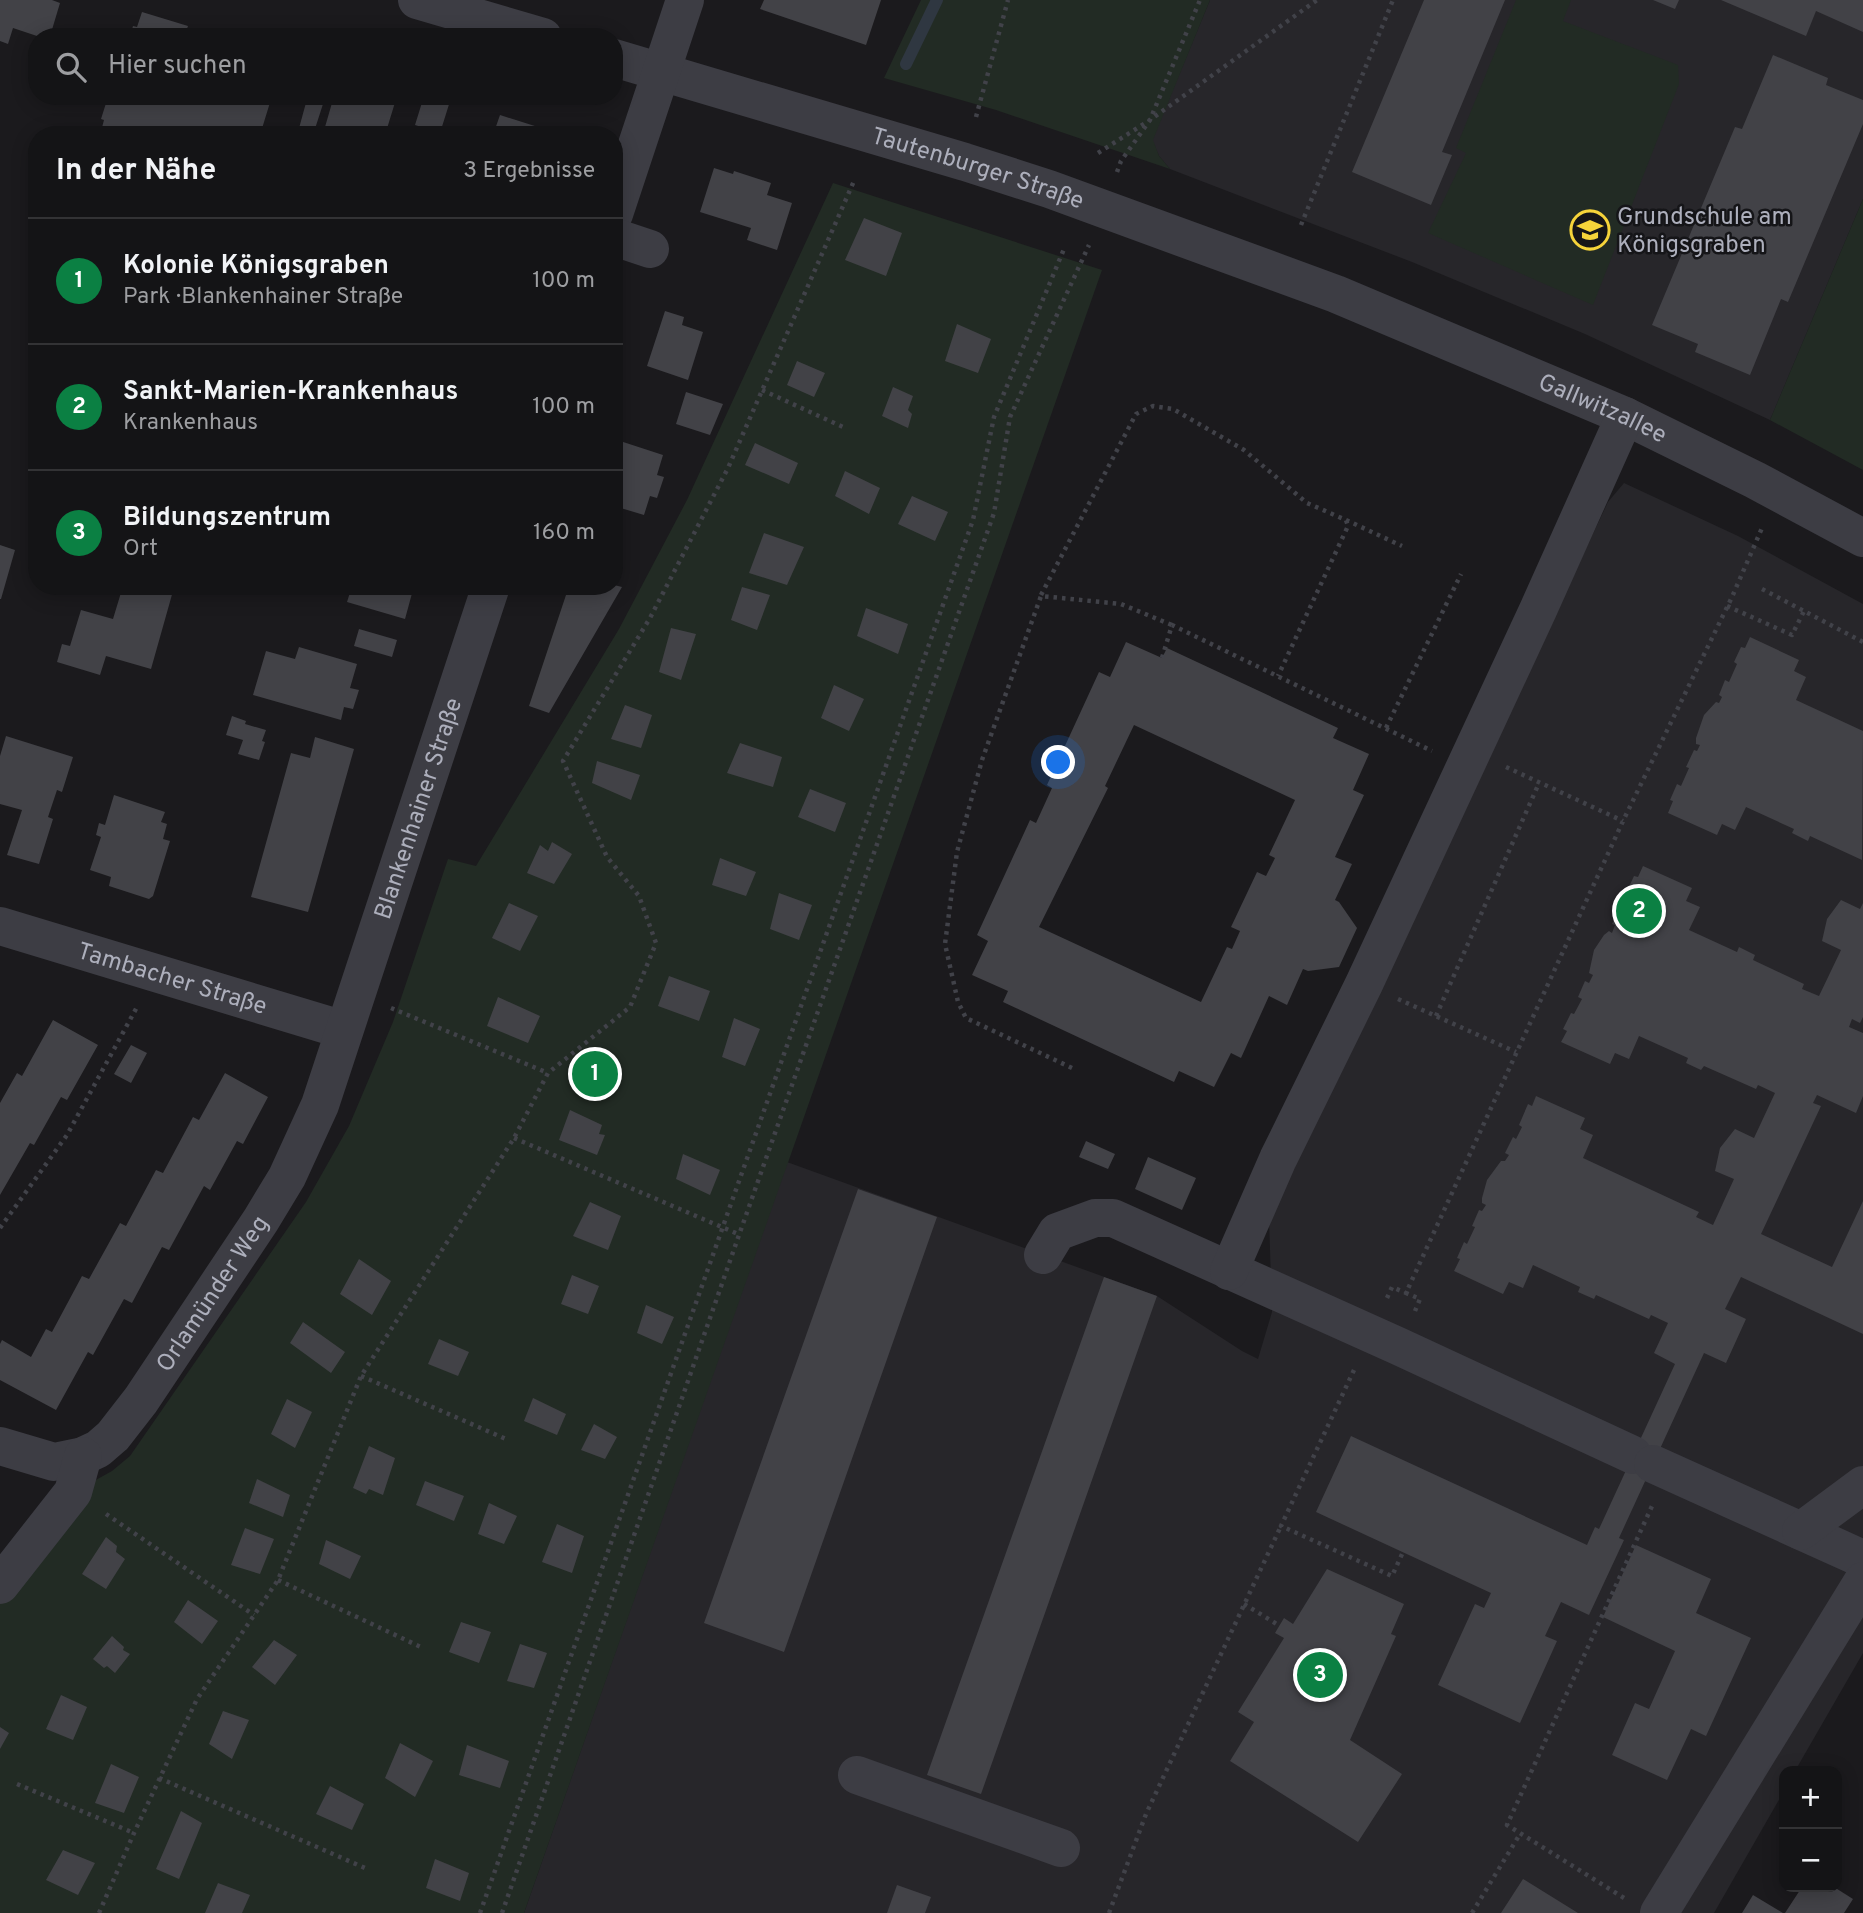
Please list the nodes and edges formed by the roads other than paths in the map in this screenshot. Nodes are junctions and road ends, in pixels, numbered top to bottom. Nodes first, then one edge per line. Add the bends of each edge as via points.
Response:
1 (417, 0) edge
2 (685, 0) edge
3 (512, 28) edge
4 (623, 61) edge
5 (661, 72) junction
6 (623, 187) edge
7 (623, 240) edge
8 (650, 248) dead end
9 (1336, 294) joint
10 (1625, 416) junction
11 (1863, 538) edge
12 (488, 595) edge
13 (0, 926) edge
14 (344, 1030) junction
15 (1042, 1255) dead end
16 (1229, 1271) junction
17 (0, 1446) edge
18 (83, 1455) junction
19 (1863, 1485) edge
20 (1801, 1531) junction
21 (1863, 1559) edge
22 (1863, 1581) edge
23 (0, 1585) edge
24 (857, 1775) dead end
25 (1061, 1848) dead end
26 (1642, 1906) edge

1 - 3 street
2 - 5 street
4 - 5 street, Tautenburger Straße
5 - 6 street
5 - 9 street, Tautenburger Straße via 1013,177
7 - 8 street
9 - 10 street, Gallwitzallee
10 - 11 street, Gallwitzallee
10 - 16 street
12 - 14 street, Blankenhainer Straße
13 - 14 street, Tambacher Straße
14 - 18 street, Orlamünder Weg via 320,1105 281,1187 126,1422 98,1449
15 - 16 street via 1057,1233 1095,1218 1113,1218
16 - 20 street
17 - 18 street, Orlamünder Weg via 54,1462
18 - 23 street via 73,1492
19 - 20 street
20 - 21 street
22 - 26 street
24 - 25 street

